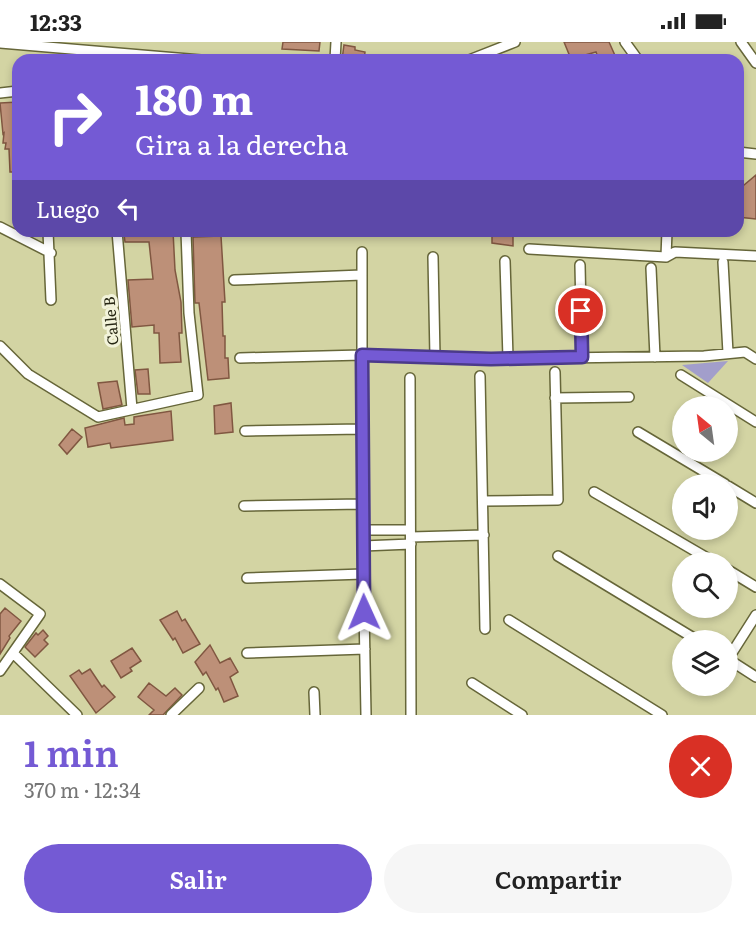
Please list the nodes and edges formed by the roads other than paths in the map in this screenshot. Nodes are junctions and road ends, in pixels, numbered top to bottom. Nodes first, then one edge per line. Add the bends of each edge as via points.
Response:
1 (515, 42) edge
2 (741, 42) edge
3 (0, 44) edge
4 (126, 54) edge
5 (484, 54) edge
6 (756, 63) edge
7 (20, 237) edge
8 (49, 237) edge
9 (118, 237) edge
10 (186, 237) edge
11 (667, 237) edge
12 (529, 249) dead end
13 (362, 252) dead end
14 (51, 254) junction
15 (756, 256) edge
16 (433, 257) dead end
17 (666, 257) junction
18 (505, 261) dead end
19 (723, 262) dead end
20 (580, 265) dead end
21 (651, 268) dead end
22 (362, 275) junction
23 (234, 280) dead end
24 (51, 300) dead end
25 (0, 346) edge
26 (728, 353) junction
27 (362, 355) junction
28 (435, 357) junction
29 (582, 357) junction
30 (656, 357) junction
31 (240, 358) dead end
32 (508, 358) junction
33 (756, 359) edge
34 (555, 372) dead end
35 (681, 375) dead end
36 (480, 376) dead end
37 (410, 378) dead end
38 (629, 397) dead end
39 (555, 398) junction
40 (132, 409) junction
41 (756, 422) edge
42 (362, 429) junction
43 (245, 431) dead end
44 (638, 432) dead end
45 (708, 474) edge
46 (594, 492) dead end
47 (738, 492) edge
48 (483, 501) junction
49 (756, 503) edge
50 (362, 504) junction
51 (244, 506) dead end
52 (362, 530) junction
53 (484, 535) junction
54 (411, 537) junction
55 (363, 546) junction
56 (697, 552) edge
57 (558, 556) dead end
58 (363, 574) junction
59 (738, 576) edge
60 (247, 578) dead end
61 (0, 584) edge
62 (756, 587) edge
63 (756, 615) edge
64 (509, 620) dead end
65 (485, 629) dead end
66 (680, 630) edge
67 (738, 643) edge
68 (365, 649) junction
69 (247, 653) dead end
70 (14, 654) junction
71 (738, 665) edge
72 (0, 671) edge
73 (756, 677) edge
74 (472, 683) dead end
75 (199, 688) dead end
76 (314, 692) dead end
77 (77, 715) edge
78 (171, 715) edge
79 (315, 715) edge
80 (366, 715) edge
81 (411, 715) edge
82 (522, 715) edge
83 (662, 715) edge

1 - 5 street
2 - 6 street
3 - 4 street
7 - 14 street
8 - 14 street
9 - 40 street, Calle B
10 - 40 street via 198,394
11 - 17 street
12 - 17 street
13 - 22 street
14 - 24 street
15 - 17 street via 675,252
16 - 28 street
18 - 32 street
19 - 26 street
20 - 29 street
21 - 30 street
22 - 23 street
22 - 27 street
25 - 40 street via 28,374 98,417
26 - 30 street
26 - 33 street via 745,352
27 - 28 street
27 - 31 street
27 - 42 street
28 - 32 street
29 - 30 street
29 - 32 street
34 - 39 street
35 - 41 street
36 - 48 street
37 - 54 street
38 - 39 street
39 - 48 street via 558,500
42 - 43 street
42 - 50 street
44 - 45 street
46 - 56 street
47 - 49 street
48 - 53 street
50 - 51 street
50 - 52 street
52 - 54 street
52 - 55 street
53 - 54 street
53 - 65 street
54 - 55 street
54 - 81 street
55 - 58 street
57 - 66 street
58 - 60 street
58 - 68 street
59 - 62 street
61 - 70 street via 40,614
63 - 67 street
64 - 83 street
68 - 69 street
68 - 80 street
70 - 72 street
70 - 77 street
71 - 73 street
74 - 82 street
75 - 78 street
76 - 79 street

